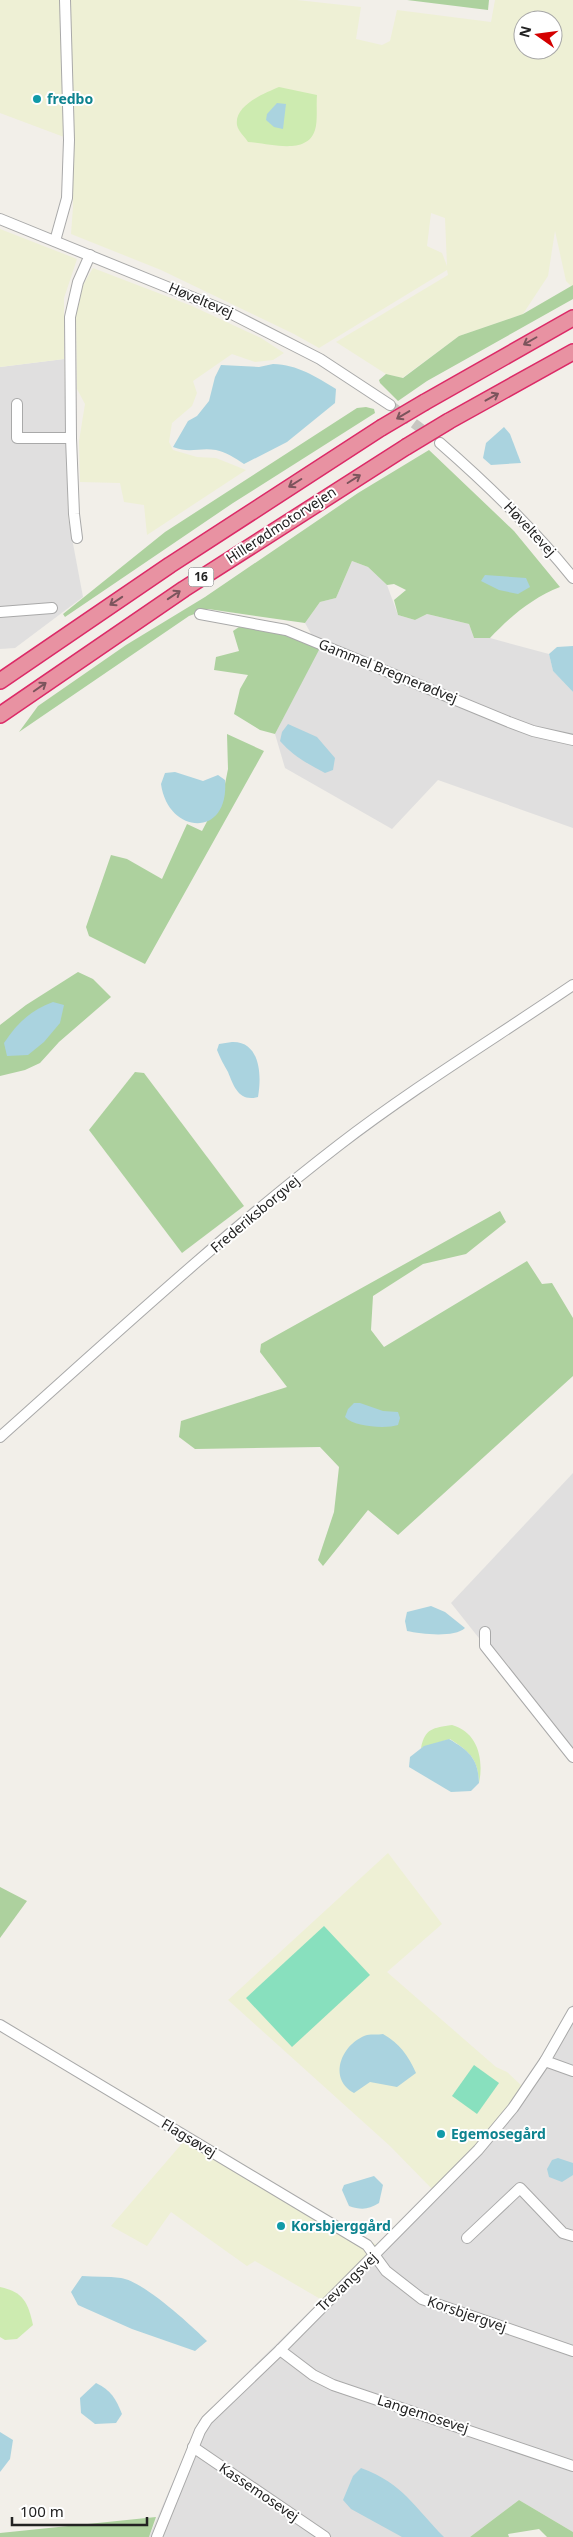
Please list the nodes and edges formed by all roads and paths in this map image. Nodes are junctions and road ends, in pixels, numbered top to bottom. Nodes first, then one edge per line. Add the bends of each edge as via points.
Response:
1 (65, 0) edge
2 (0, 219) edge
3 (55, 241) junction
4 (90, 255) junction
5 (573, 318) edge
6 (573, 352) edge
7 (17, 404) dead end
8 (390, 405) tunnel mouth
9 (72, 438) junction
10 (440, 443) tunnel mouth
11 (77, 538) dead end
12 (573, 578) edge
13 (52, 608) dead end
14 (0, 612) edge
15 (200, 614) dead end
16 (0, 681) edge
17 (0, 715) edge
18 (573, 740) edge
19 (573, 985) edge
20 (573, 991) edge
21 (529, 1015) junction
22 (0, 1437) edge
23 (485, 1632) dead end
24 (573, 1757) edge
25 (573, 2012) edge
26 (0, 2025) edge
27 (545, 2060) junction
28 (573, 2071) edge
29 (573, 2236) edge
30 (467, 2238) dead end
31 (374, 2256) junction
32 (280, 2350) junction
33 (573, 2351) edge
34 (193, 2447) junction
35 (573, 2466) edge
36 (156, 2537) edge
37 (325, 2537) edge

1 - 3 street via 69,140 67,198
2 - 3 street, Høveltevej
3 - 4 street, Høveltevej
4 - 8 street, Høveltevej via 226,310 273,333
4 - 9 street via 78,282 70,317
5 -> 16 highway, Hillerødmotorvejen / 16, bridge via 381,428 178,559
17 -> 6 highway, Hillerødmotorvejen / 16, bridge via 295,515 450,421
7 - 9 street via 17,438
9 - 11 street
10 - 12 street, Høveltevej via 525,522
13 - 14 street
15 - 18 street, Gammel Bregnerødvej via 286,630 509,722
19 - 21 street, Frederiksborgvej
20 - 21 street, Frederiksborgvej
21 - 22 street, Frederiksborgvej via 340,1144 180,1276
23 - 24 street via 485,1646
25 - 27 street, Trevangsvej
26 - 31 street, Flagsøvej via 367,2245
27 - 28 street
27 - 31 street, Trevangsvej via 513,2108 478,2150
29 - 30 street via 563,2232 520,2188
31 - 32 street, Trevangsvej
31 - 33 street, Korsbjergvej via 399,2284 422,2299
32 - 34 street, Trevangsvej via 207,2420
32 - 35 street, Langemosevej via 313,2375 333,2385
34 - 36 street, Trevangsvej
34 - 37 street, Kassemosevej

